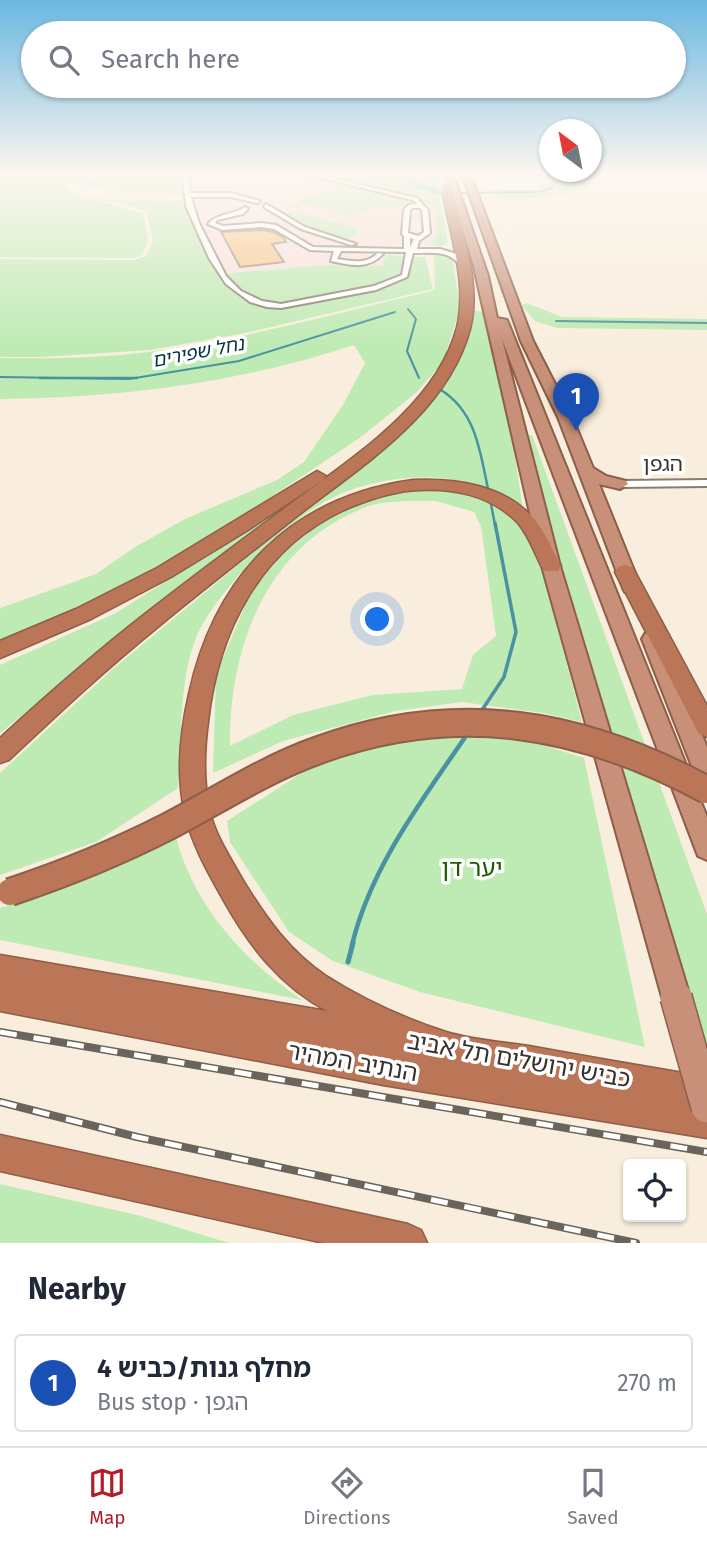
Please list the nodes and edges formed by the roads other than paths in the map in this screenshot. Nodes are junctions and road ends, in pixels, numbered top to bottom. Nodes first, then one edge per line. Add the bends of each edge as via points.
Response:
1 (203, 232) edge
2 (286, 232) edge
3 (299, 232) edge
4 (315, 232) edge
5 (404, 232) edge
6 (422, 232) edge
7 (427, 232) edge
8 (455, 232) joint
9 (466, 232) edge
10 (481, 232) edge
11 (408, 237) junction
12 (419, 237) junction
13 (411, 249) junction
14 (336, 250) junction
15 (380, 254) dead end
16 (470, 263) junction
17 (439, 378) junction
18 (584, 469) junction
19 (707, 483) edge
20 (620, 484) junction
21 (598, 502) junction
22 (551, 566) junction
23 (625, 572) junction
24 (0, 650) edge
25 (707, 727) edge
26 (0, 753) edge
27 (707, 774) edge
28 (707, 790) edge
29 (707, 848) edge
30 (5, 894) edge
31 (0, 970) edge
32 (0, 995) edge
33 (446, 1048) junction
34 (707, 1094) edge
35 (707, 1107) edge
36 (707, 1121) edge
37 (0, 1153) edge
38 (408, 1243) edge

1 - 13 street via 228,283 272,307 382,286 405,276
2 - 14 street via 307,248
3 - 14 street via 314,245
4 - 13 street via 339,242
5 - 11 street
6 - 11 street
7 - 12 street
8 - 13 street via 450,246
8 - 16 highway
9 - 16 highway
10 - 18 highway
11 - 12 street
11 - 13 street
12 - 13 street
13 - 14 street
13 - 16 street via 446,252
14 - 15 street via 333,260 359,264 373,262
16 - 17 highway via 466,317
16 - 22 highway
16 - 29 highway
17 - 24 highway via 352,452 183,562 106,604
17 - 26 highway via 414,410 362,457 93,668
18 - 20 highway via 601,480
18 - 21 highway
19 - 20 street, הגפן
20 - 21 highway via 604,491
21 - 23 highway
22 - 33 highway via 519,515 474,491 419,484 357,497 308,520 265,558 232,600 216,632 201,682 193,734 197,812 243,906 298,974 334,1000
22 - 35 highway, bridge
23 - 25 highway
23 - 27 highway
28 - 30 highway, bridge via 640,757 557,731 479,721 407,726 320,749 104,858
31 - 33 highway, כביש ירושלים תל אביב
32 - 36 highway, הנתיב המהיר via 383,1068
33 - 34 highway, כביש ירושלים תל אביב
37 - 38 highway

